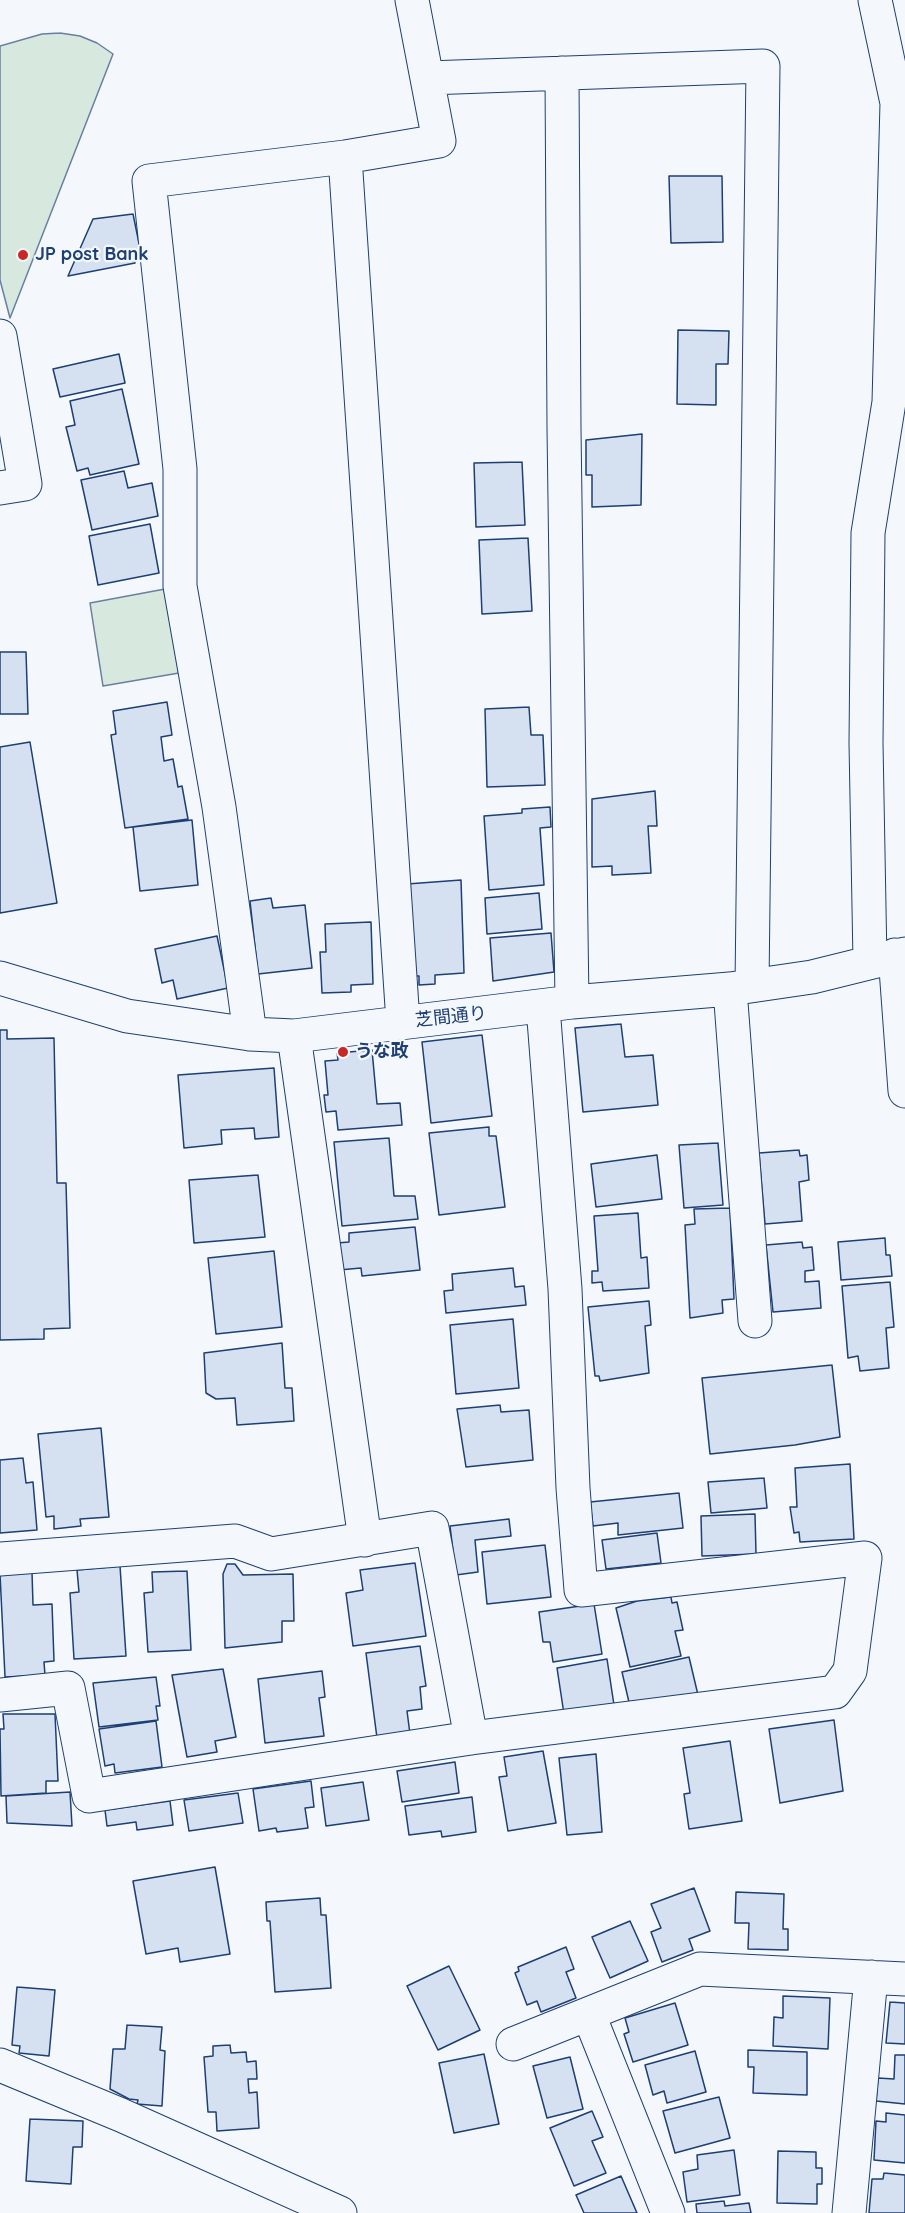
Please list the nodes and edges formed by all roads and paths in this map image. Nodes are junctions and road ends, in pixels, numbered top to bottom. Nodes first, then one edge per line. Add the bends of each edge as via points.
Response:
1 (412, 0) edge
2 (875, 0) edge
3 (562, 73) junction
4 (428, 78) junction
5 (345, 157) junction
6 (0, 336) edge
7 (0, 488) edge
8 (890, 957) edge
9 (0, 978) edge
10 (741, 987) junction
11 (558, 1005) junction
12 (403, 1022) junction
13 (250, 1035) junction
14 (294, 1036) junction
15 (905, 1091) edge
16 (755, 1321) dead end
17 (365, 1540) junction
18 (0, 1559) edge
19 (0, 1695) edge
20 (471, 1738) junction
21 (871, 1977) junction
22 (905, 1979) edge
23 (589, 2015) junction
24 (513, 2044) dead end
25 (0, 2065) edge
26 (340, 2213) edge
27 (668, 2213) edge
28 (849, 2213) edge

1 - 4 street
2 - 8 street via 897,103 889,402 868,533 866,743
3 - 4 street
3 - 10 street via 763,66
3 - 11 street via 564,429
4 - 5 street via 439,141
5 - 12 street
5 - 13 street via 149,181 180,469 180,586 219,807
6 - 7 street via 25,484
8 - 10 street, 芝間通り via 812,977
8 - 15 street
9 - 13 street, 芝間通り via 127,1016
10 - 11 street, 芝間通り
10 - 16 street
11 - 12 street, 芝間通り
11 - 20 street via 565,1289 581,1590 865,1558 850,1671 835,1692
12 - 14 street, 芝間通り
13 - 14 street, 芝間通り
14 - 17 street
17 - 18 street via 271,1554 235,1541
17 - 20 street via 432,1528
19 - 20 street via 68,1688 88,1796
21 - 22 street
21 - 23 street via 700,1969
21 - 28 street
23 - 24 street
23 - 27 street
25 - 26 street

